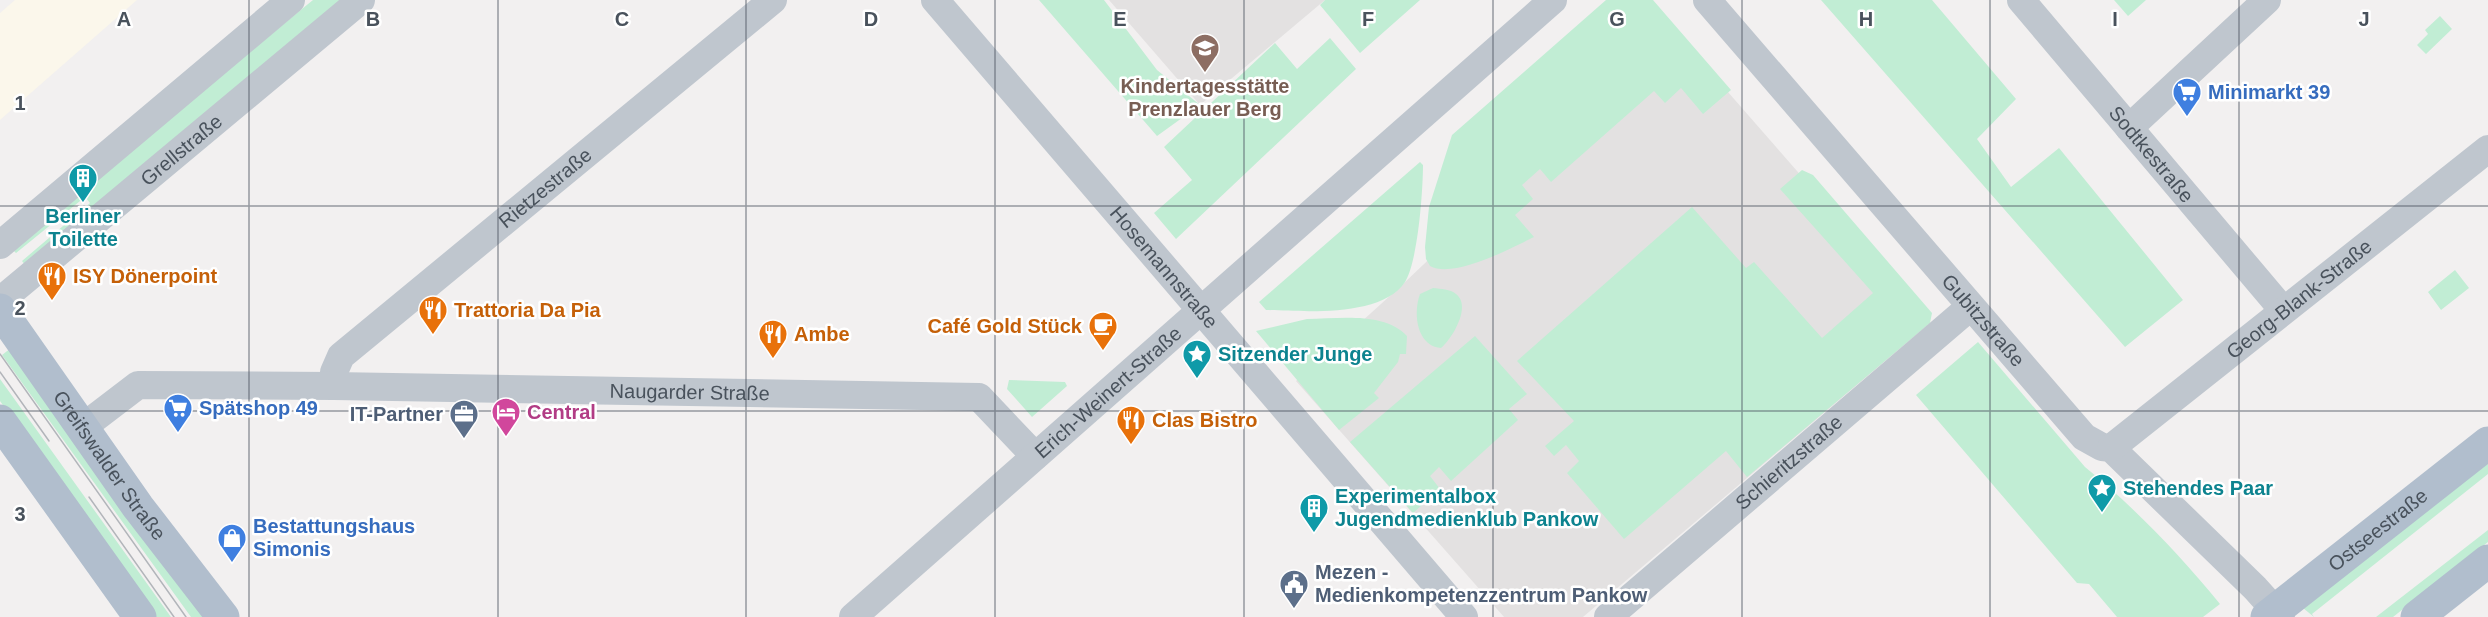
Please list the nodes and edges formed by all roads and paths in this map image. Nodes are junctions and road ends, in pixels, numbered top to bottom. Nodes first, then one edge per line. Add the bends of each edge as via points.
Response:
1 (291, 0) edge
2 (361, 0) edge
3 (773, 0) edge
4 (935, 0) edge
5 (1553, 0) edge
6 (1707, 0) edge
7 (2021, 0) edge
8 (2267, 0) edge
9 (2129, 128) junction
10 (2488, 149) edge
11 (0, 245) edge
12 (0, 301) edge
13 (1970, 307) junction
14 (0, 310) edge
15 (1200, 310) junction
16 (2283, 310) junction
17 (334, 386) junction
18 (0, 421) edge
19 (83, 427) junction
20 (2488, 443) edge
21 (2111, 448) junction
22 (1035, 456) junction
23 (2488, 561) edge
24 (2275, 615) edge
25 (140, 617) edge
26 (223, 617) edge
27 (853, 617) edge
28 (1464, 617) edge
29 (1608, 617) edge
30 (2416, 617) edge

1 - 11 street
2 - 12 street, Grellstraße
3 - 17 street, Rietzestraße via 341,356 334,372
4 - 15 street, Hosemannstraße
5 - 15 street, Erich-Weinert-Straße
6 - 13 street, Gubitzstraße
7 - 9 street, Sodtkestraße
8 - 9 street
9 - 16 street, Sodtkestraße
10 - 16 street, Georg-Blank-Straße
13 - 21 street, Gubitzstraße via 2085,437
13 - 29 street, Schieritzstraße
14 - 19 main road, Greifswalder Straße
15 - 22 street, Erich-Weinert-Straße
15 - 28 street, Hosemannstraße
16 - 21 street, Georg-Blank-Straße
17 - 19 street, Naugarder Straße via 138,385
17 - 22 street, Naugarder Straße via 979,397
18 - 25 main road
19 - 26 main road, Greifswalder Straße via 138,507
20 - 24 main road, Ostseestraße
21 - 24 street, Gubitzstraße
22 - 27 street, Erich-Weinert-Straße
23 - 30 main road

